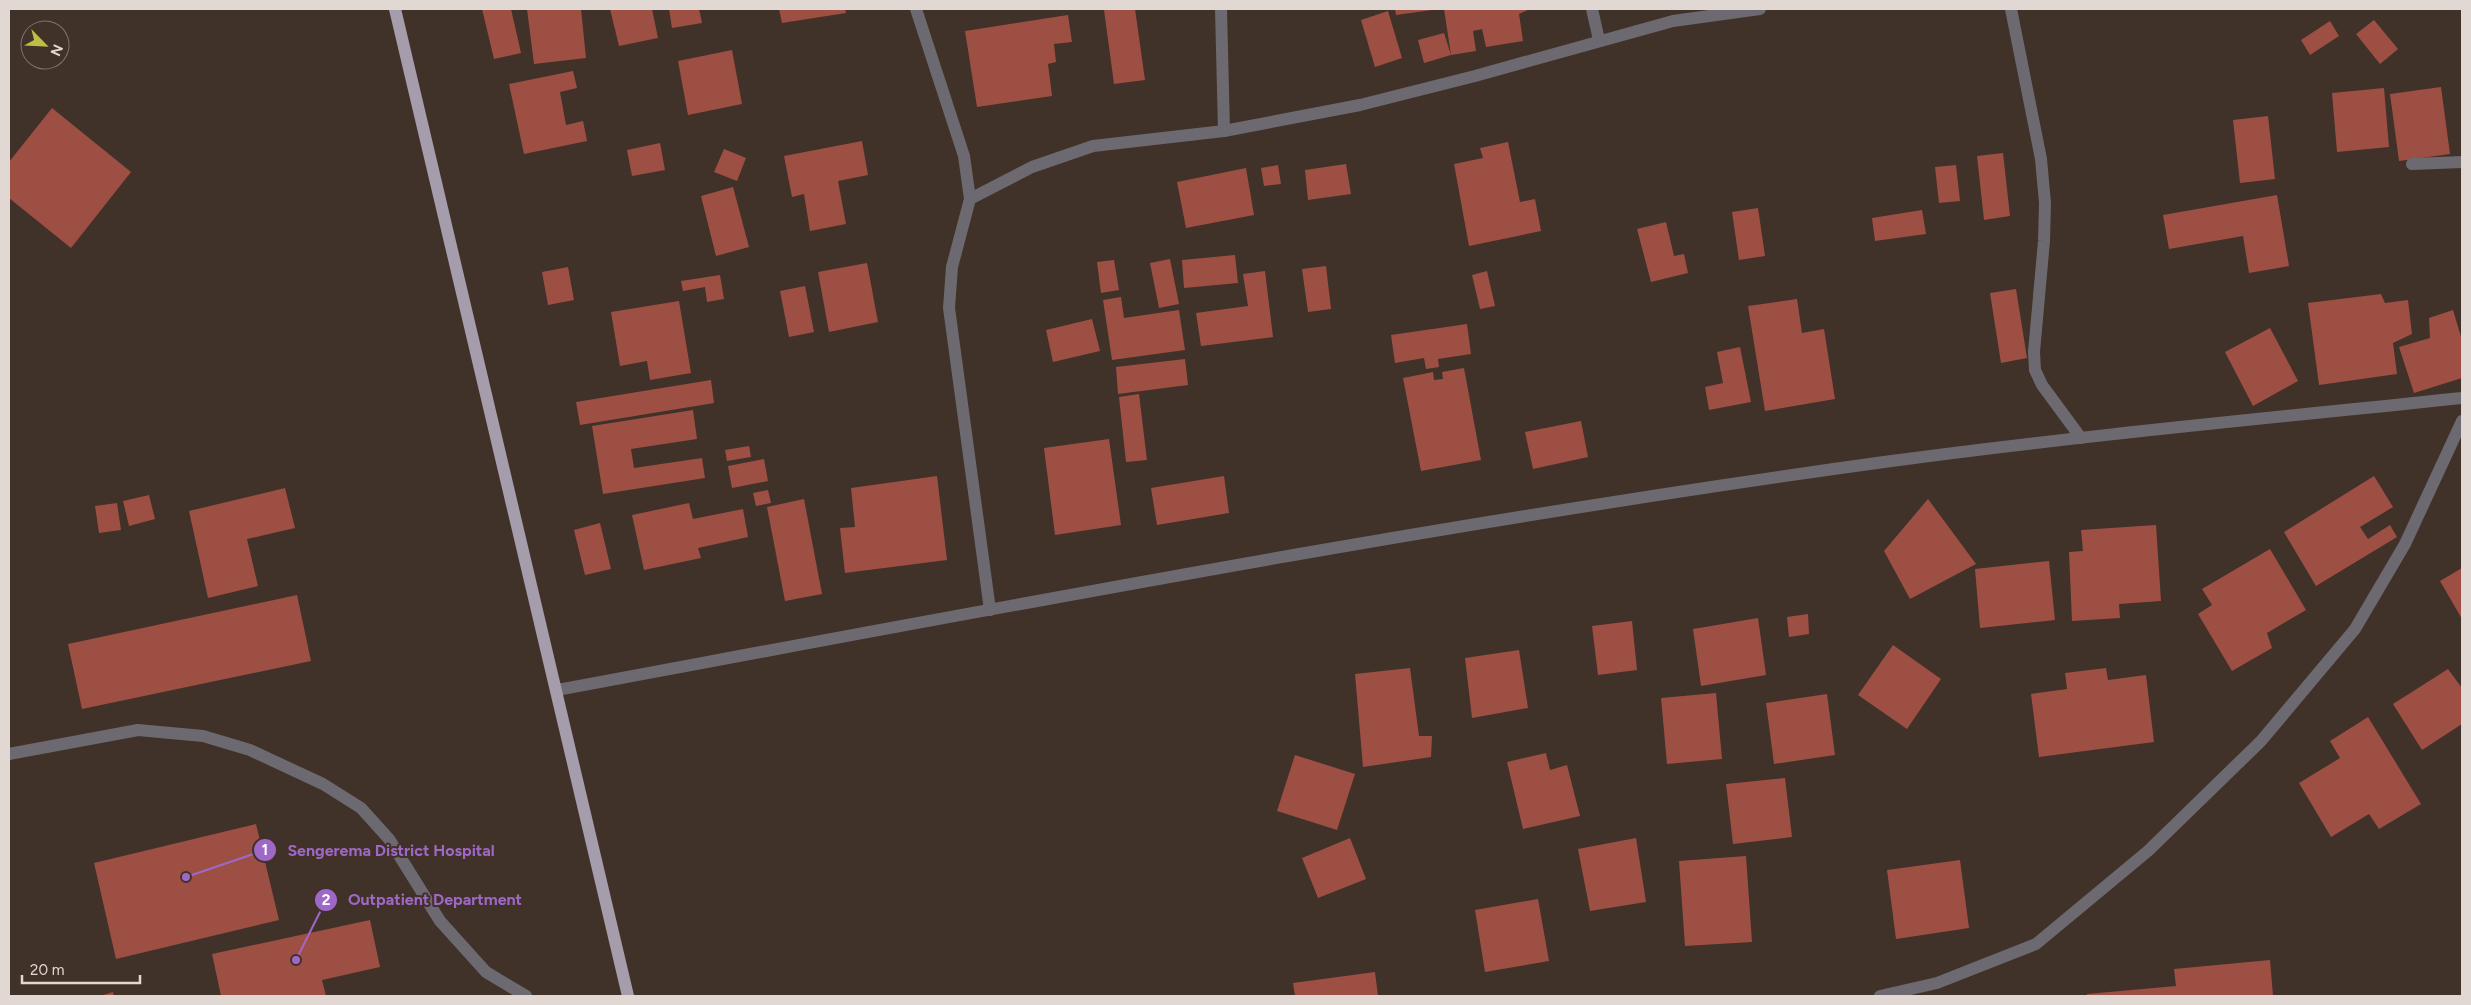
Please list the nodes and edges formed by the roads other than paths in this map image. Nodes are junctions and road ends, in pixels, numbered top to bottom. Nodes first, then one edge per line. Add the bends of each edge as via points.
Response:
1 (395, 9) edge
2 (916, 9) edge
3 (1221, 9) edge
4 (1592, 9) edge
5 (1760, 9) edge
6 (2011, 9) edge
7 (1599, 40) junction
8 (1224, 131) junction
9 (2462, 162) edge
10 (2412, 164) dead end
11 (970, 200) junction
12 (2462, 398) edge
13 (2462, 421) edge
14 (2081, 438) junction
15 (990, 610) junction
16 (557, 690) junction
17 (9, 754) edge
18 (526, 996) edge
19 (628, 996) edge
20 (1880, 996) edge

1 - 16 main road
2 - 11 street via 964,156
3 - 8 street
4 - 7 street
5 - 7 street via 1673,20
6 - 14 street via 2041,159 2046,203 2035,370 2042,385
7 - 8 street via 1360,105
8 - 11 street via 1093,146 1032,167
9 - 10 street
11 - 15 street via 952,267 950,308
12 - 14 street
13 - 20 street via 2405,544 2355,629 2261,741 2148,851 2036,944 1937,983
14 - 15 street via 1884,462 1432,531
15 - 16 street
16 - 19 main road
17 - 18 street via 138,730 203,736 250,750 323,784 361,808 389,839 440,921 486,972

